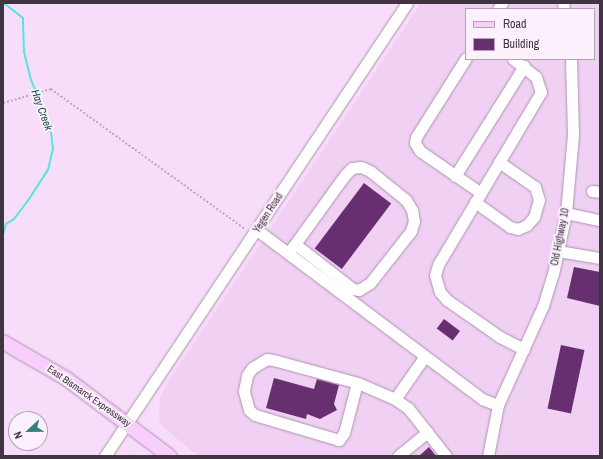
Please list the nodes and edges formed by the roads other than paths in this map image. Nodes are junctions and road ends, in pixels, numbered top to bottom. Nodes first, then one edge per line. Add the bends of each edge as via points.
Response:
1 (406, 3) edge
2 (465, 60) edge
3 (515, 60) edge
4 (571, 60) edge
5 (524, 66) junction
6 (499, 162) junction
7 (455, 176) junction
8 (478, 198) junction
9 (566, 213) junction
10 (600, 220) edge
11 (255, 232) junction
12 (291, 249) junction
13 (558, 251) junction
14 (600, 258) edge
15 (3, 342) edge
16 (524, 349) junction
17 (425, 356) junction
18 (357, 383) junction
19 (396, 398) junction
20 (498, 405) junction
21 (128, 423) junction
22 (428, 432) junction
23 (105, 456) edge
24 (169, 456) edge
25 (398, 456) edge
26 (446, 456) edge
27 (488, 456) edge

1 - 11 street, Yegen Road
2 - 7 street via 415,139 420,151
3 - 5 street
4 - 9 street, Old Highway 10 via 573,135
5 - 6 street via 536,77 541,92
5 - 7 street
6 - 8 street
6 - 8 street via 535,186 539,200 534,217 523,227 510,227
7 - 8 street
8 - 16 street via 438,265 436,282 447,300 500,337
9 - 10 street
9 - 13 street, Old Highway 10
11 - 12 street
11 - 21 street, Yegen Road
12 - 12 street via 352,168 360,167 370,171 406,200 412,210 414,222 411,231 370,283 359,290
12 - 17 street
13 - 14 street
13 - 16 street, Old Highway 10 via 543,306
15 - 21 main road, East Bismarck Expressway via 56,371
16 - 20 street, Old Highway 10
17 - 19 street
17 - 20 street via 482,399
18 - 18 street via 267,359 252,368 247,375 244,391 249,410 255,415 336,440 343,436
18 - 19 street
19 - 22 street
20 - 27 street, Old Highway 10
21 - 23 street, Yegen Road
21 - 24 main road, East Bismarck Expressway
22 - 25 street
22 - 26 street

